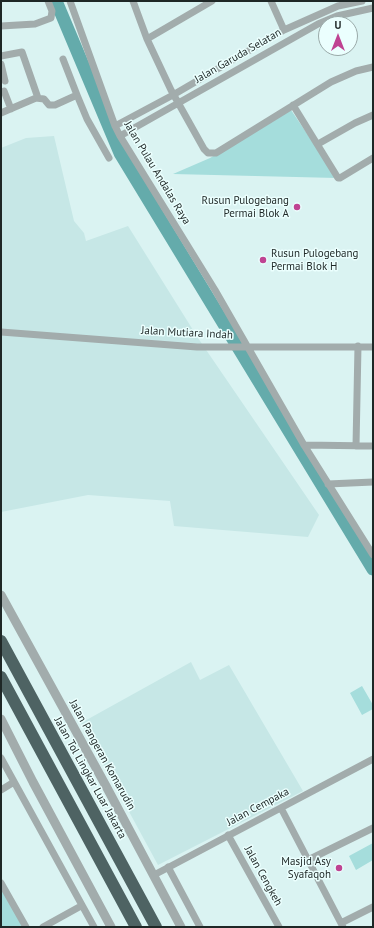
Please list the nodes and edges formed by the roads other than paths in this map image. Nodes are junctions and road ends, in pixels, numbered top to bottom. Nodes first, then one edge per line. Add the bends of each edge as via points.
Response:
1 (48, 1) edge
2 (70, 1) edge
3 (133, 1) edge
4 (212, 1) edge
5 (271, 1) edge
6 (362, 1) edge
7 (373, 8) edge
8 (1, 26) edge
9 (284, 30) junction
10 (147, 39) junction
11 (1, 56) edge
12 (63, 59) dead end
13 (1, 64) edge
14 (373, 67) edge
15 (5, 81) dead end
16 (4, 90) dead end
17 (77, 94) junction
18 (173, 94) junction
19 (38, 98) junction
20 (178, 104) junction
21 (293, 105) junction
22 (11, 109) junction
23 (1, 113) edge
24 (373, 115) edge
25 (115, 126) junction
26 (120, 136) junction
27 (318, 144) junction
28 (109, 158) dead end
29 (373, 158) edge
30 (1, 332) edge
31 (358, 346) junction
32 (245, 347) junction
33 (373, 347) edge
34 (304, 445) junction
35 (356, 446) junction
36 (373, 446) edge
37 (373, 482) edge
38 (328, 484) junction
39 (373, 555) edge
40 (1, 594) edge
41 (1, 641) edge
42 (1, 677) edge
43 (1, 719) edge
44 (1, 758) edge
45 (373, 759) edge
46 (14, 782) junction
47 (1, 790) edge
48 (280, 808) junction
49 (373, 829) edge
50 (228, 835) junction
51 (308, 860) junction
52 (168, 867) junction
53 (154, 875) junction
54 (1, 883) edge
55 (81, 906) junction
56 (373, 907) edge
57 (342, 925) edge
58 (26, 927) edge
59 (43, 927) edge
60 (94, 927) edge
61 (111, 927) edge
62 (136, 927) edge
63 (156, 927) edge
64 (181, 927) edge
65 (200, 927) edge
66 (279, 927) edge

1 - 8 street via 52,11 51,18 35,24
2 - 25 street, Jalan Pulau Andalas Raya
3 - 10 street
4 - 10 street
5 - 9 street
6 - 9 street, Jalan Garuda Selatan via 338,6
7 - 20 street, Jalan Garuda Selatan via 337,16 318,24
9 - 18 street, Jalan Garuda Selatan
10 - 18 street
11 - 19 street via 22,52
12 - 17 street
13 - 15 street
14 - 21 street via 340,78
16 - 22 street
17 - 19 street via 55,105 49,105 44,99
17 - 28 street via 87,119
18 - 20 street
18 - 25 street, Jalan Garuda Selatan
19 - 22 street
20 - 21 street via 204,149 211,154
20 - 26 street, Jalan Garuda Selatan
21 - 27 street
22 - 23 street
24 - 27 street
25 - 26 street, Jalan Pulau Andalas Raya
26 - 32 street, Jalan Pulau Andalas Raya via 215,290
27 - 29 street via 338,178
30 - 32 street, Jalan Mutiara Indah via 186,346
31 - 32 street, Jalan Mutiara Indah
31 - 33 street, Jalan Mutiara Indah
31 - 35 street
32 - 34 street, Jalan Pulau Andalas Raya
34 - 35 street
34 - 38 street, Jalan Pulau Andalas Raya
35 - 36 street
37 - 38 street
38 - 39 street, Jalan Pulau Andalas Raya
40 - 53 street, Jalan Pangeran Komarudin
41 - 63 highway, Jalan Tol Lingkar Luar Jakarta
42 - 62 highway
43 - 61 street
44 - 46 street
45 - 48 street, Jalan Cempaka
46 - 47 street
46 - 55 street
48 - 50 street, Jalan Cempaka
48 - 51 street
49 - 51 street
50 - 52 street, Jalan Cempaka
50 - 66 street, Jalan Cengkeh
51 - 57 street
52 - 53 street, Jalan Cempaka
52 - 65 street
53 - 64 street, Jalan Pangeran Komarudin
54 - 58 street
55 - 59 street
55 - 60 street
56 - 57 street

